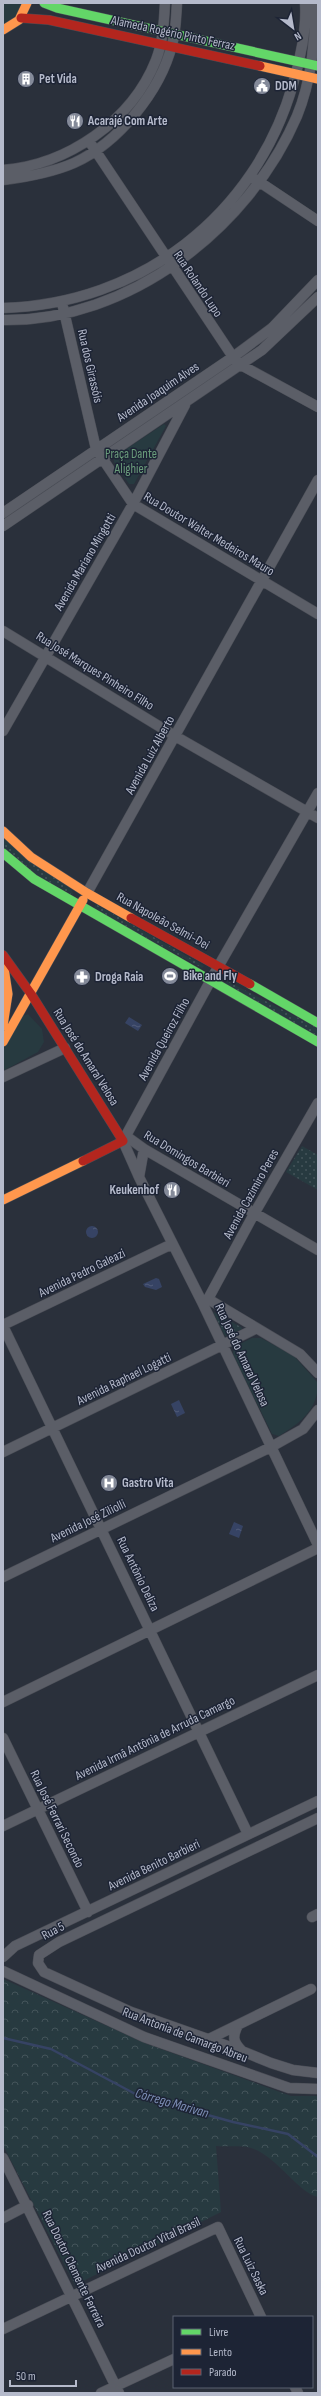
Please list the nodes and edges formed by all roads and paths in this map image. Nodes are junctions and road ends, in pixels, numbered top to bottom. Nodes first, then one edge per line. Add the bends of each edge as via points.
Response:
1 (27, 3) edge
2 (44, 3) edge
3 (166, 3) edge
4 (177, 3) edge
5 (305, 3) edge
6 (316, 3) edge
7 (22, 18) junction
8 (7, 29) edge
9 (163, 33) junction
10 (3, 35) edge
11 (174, 35) junction
12 (160, 43) junction
13 (172, 45) junction
14 (299, 61) junction
15 (314, 65) edge
16 (296, 74) junction
17 (313, 78) edge
18 (89, 141) junction
19 (95, 151) junction
20 (3, 170) edge
21 (250, 176) junction
22 (3, 180) edge
23 (259, 182) junction
24 (318, 221) edge
25 (168, 263) junction
26 (318, 280) edge
27 (318, 297) edge
28 (62, 302) junction
29 (3, 308) edge
30 (64, 313) junction
31 (3, 320) edge
32 (233, 357) junction
33 (241, 365) junction
34 (186, 403) junction
35 (318, 407) edge
36 (96, 449) junction
37 (102, 459) junction
38 (318, 480) edge
39 (133, 504) junction
40 (3, 513) edge
41 (3, 526) edge
42 (262, 580) junction
43 (318, 614) edge
44 (3, 631) edge
45 (46, 656) junction
46 (3, 731) edge
47 (176, 736) junction
48 (318, 793) edge
49 (307, 812) junction
50 (318, 818) edge
51 (3, 831) edge
52 (3, 853) edge
53 (87, 893) junction
54 (80, 906) junction
55 (3, 955) edge
56 (3, 961) edge
57 (218, 967) junction
58 (211, 981) junction
59 (31, 994) junction
60 (318, 1023) edge
61 (3, 1026) edge
62 (3, 1042) edge
63 (318, 1042) edge
64 (65, 1048) junction
65 (3, 1077) edge
66 (318, 1103) edge
67 (124, 1138) junction
68 (144, 1149) junction
69 (138, 1177) junction
70 (3, 1200) edge
71 (254, 1214) junction
72 (172, 1244) junction
73 (318, 1250) edge
74 (205, 1301) junction
75 (3, 1326) edge
76 (255, 1329) junction
77 (223, 1345) junction
78 (318, 1373) edge
79 (318, 1410) edge
80 (52, 1428) junction
81 (271, 1447) junction
82 (3, 1452) edge
83 (102, 1528) junction
84 (318, 1544) edge
85 (318, 1548) edge
86 (3, 1577) edge
87 (150, 1629) junction
88 (318, 1675) edge
89 (3, 1702) edge
90 (199, 1731) junction
91 (3, 1738) edge
92 (318, 1801) edge
93 (38, 1810) junction
94 (318, 1818) edge
95 (3, 1826) edge
96 (248, 1834) junction
97 (88, 1912) junction
98 (3, 1957) edge
99 (3, 1970) edge
100 (310, 1989) dead end
101 (238, 2025) junction
102 (209, 2040) junction
103 (242, 2051) junction
104 (318, 2073) edge
105 (318, 2089) edge
106 (3, 2158) edge
107 (28, 2206) junction
108 (3, 2218) edge
109 (218, 2227) joint
110 (72, 2295) junction
111 (261, 2316) edge
112 (3, 2329) edge
113 (173, 2360) edge
114 (117, 2390) edge
115 (102, 2393) edge

1 - 7 main road
2 - 9 main road, Alameda Rogério Pinto Ferraz
3 - 9 street
4 - 11 street
5 - 14 street
6 - 15 street
7 - 8 main road
7 - 12 main road, Alameda Rogério Pinto Ferraz via 49,20
8 - 10 main road
9 - 11 main road, Alameda Rogério Pinto Ferraz
9 - 12 street
11 - 13 street
11 - 14 main road, Alameda Rogério Pinto Ferraz
12 - 13 main road, Alameda Rogério Pinto Ferraz
12 - 18 street via 153,65 130,101
13 - 16 main road, Alameda Rogério Pinto Ferraz
13 - 19 street via 155,87 140,109
14 - 15 main road, Alameda Rogério Pinto Ferraz
14 - 16 street
15 - 17 street
16 - 17 main road, Alameda Rogério Pinto Ferraz
16 - 21 street via 286,110
17 - 23 street via 276,158
18 - 19 street, Rua Rolando Lupo
18 - 20 street via 48,161
19 - 22 street via 74,163 51,171
19 - 25 street, Rua Rolando Lupo
21 - 23 street
21 - 25 street via 233,198
23 - 24 street
23 - 25 street via 245,201 204,242
25 - 28 street via 106,289
25 - 30 street via 139,286
25 - 32 street, Rua Rolando Lupo
26 - 32 street, Avenida Joaquim Alves via 272,328
27 - 33 street, Avenida Joaquim Alves via 262,350
28 - 29 street
28 - 30 street, Rua dos Girassóis
30 - 31 street
30 - 36 street, Rua dos Girassóis
32 - 33 street, Rua Rolando Lupo
32 - 36 street, Avenida Joaquim Alves
33 - 34 street, Avenida Joaquim Alves
33 - 35 street, Rua Rolando Lupo
34 - 37 street, Avenida Joaquim Alves
34 - 39 street, Avenida Mariano Mingotti
36 - 37 street, Rua dos Girassóis
36 - 40 street, Avenida Joaquim Alves
37 - 39 street, Rua Doutor Walter Medeiros Mauro
37 - 41 street, Avenida Joaquim Alves
38 - 42 street, Avenida Luiz Alberto
39 - 42 street, Rua Doutor Walter Medeiros Mauro
39 - 45 street, Avenida Mariano Mingotti
42 - 43 street, Rua Doutor Walter Medeiros Mauro
42 - 47 street, Avenida Luiz Alberto
44 - 45 street, Rua José Marques Pinheiro Filho
45 - 46 street, Avenida Mariano Mingotti
45 - 47 street, Rua José Marques Pinheiro Filho
47 - 49 street, Rua José Marques Pinheiro Filho
47 - 53 street, Avenida Luiz Alberto
48 - 49 street, Avenida Queiroz Filho
49 - 50 street, Rua José Marques Pinheiro Filho
49 - 57 street, Avenida Queiroz Filho
51 - 53 main road, Rua Napoleão Selmi-Dei via 31,857
52 - 54 main road via 34,879
53 - 54 main road, Avenida Luiz Alberto
53 - 57 main road, Rua Napoleão Selmi-Dei
54 - 58 main road
54 - 59 main road, Avenida Luiz Alberto
55 - 59 main road, Rua José do Amaral Velosa
56 - 61 main road via 9,988
57 - 58 street, Avenida Queiroz Filho
57 - 60 main road, Rua Napoleão Selmi-Dei
58 - 63 main road
58 - 67 street, Avenida Queiroz Filho
59 - 62 main road, Avenida Luiz Alberto
59 - 64 main road, Rua José do Amaral Velosa
64 - 65 street
64 - 67 main road, Rua José do Amaral Velosa
66 - 71 street, Avenida Cazimiro Peres
67 - 68 street, Rua Domingos Barbieri
67 - 69 street, Rua José do Amaral Velosa
67 - 70 main road
68 - 69 street
68 - 71 street, Rua Domingos Barbieri
69 - 72 street, Rua José do Amaral Velosa
71 - 73 street, Rua Domingos Barbieri
71 - 74 street, Avenida Cazimiro Peres
72 - 74 street, Rua José do Amaral Velosa
72 - 75 street, Avenida Pedro Galeazi
74 - 76 street
74 - 77 street, Rua José do Amaral Velosa
75 - 80 street, Rua Antônio Deliza
76 - 77 street, Avenida Raphael Logatti
76 - 78 street via 300,1354
77 - 80 street, Avenida Raphael Logatti
77 - 81 street, Rua José do Amaral Velosa
79 - 81 street, Avenida José Ziliolli via 303,1429
80 - 82 street, Avenida Raphael Logatti
80 - 83 street, Rua Antônio Deliza
81 - 83 street, Avenida José Ziliolli
81 - 84 street, Rua José do Amaral Velosa
83 - 86 street, Avenida José Ziliolli
83 - 87 street, Rua Antônio Deliza
85 - 87 street
87 - 89 street
87 - 90 street, Rua Antônio Deliza
88 - 90 street, Avenida Irmã Antônia de Arruda Camargo
90 - 93 street, Avenida Irmã Antônia de Arruda Camargo
90 - 96 street, Rua Antônio Deliza
91 - 93 street, Rua José Ferrari Secondo
92 - 96 street, Avenida Benito Barbieri
93 - 95 street, Avenida Irmã Antônia de Arruda Camargo
93 - 97 street, Rua José Ferrari Secondo
94 - 102 street, Rua 5 via 59,1942 39,1955 38,1963 44,1972 131,2012
96 - 97 street, Avenida Benito Barbieri
97 - 98 street, Avenida Benito Barbieri via 15,1946
99 - 105 street, Rua Antonia de Camargo Abreu via 144,2037 289,2088
100 - 101 street
101 - 102 street
101 - 103 street via 233,2034 235,2044
102 - 103 street, Rua 5
103 - 104 street, Rua 5 via 293,2070
106 - 107 street, Rua Doutor Clemente Ferreira
107 - 108 street
107 - 110 street, Rua Doutor Clemente Ferreira
109 - 110 street, Avenida Doutor Vital Brasil
109 - 111 street, Rua Luiz Saska
110 - 112 street, Avenida Doutor Vital Brasil
110 - 114 street, Rua Doutor Clemente Ferreira
113 - 114 street
114 - 115 street

